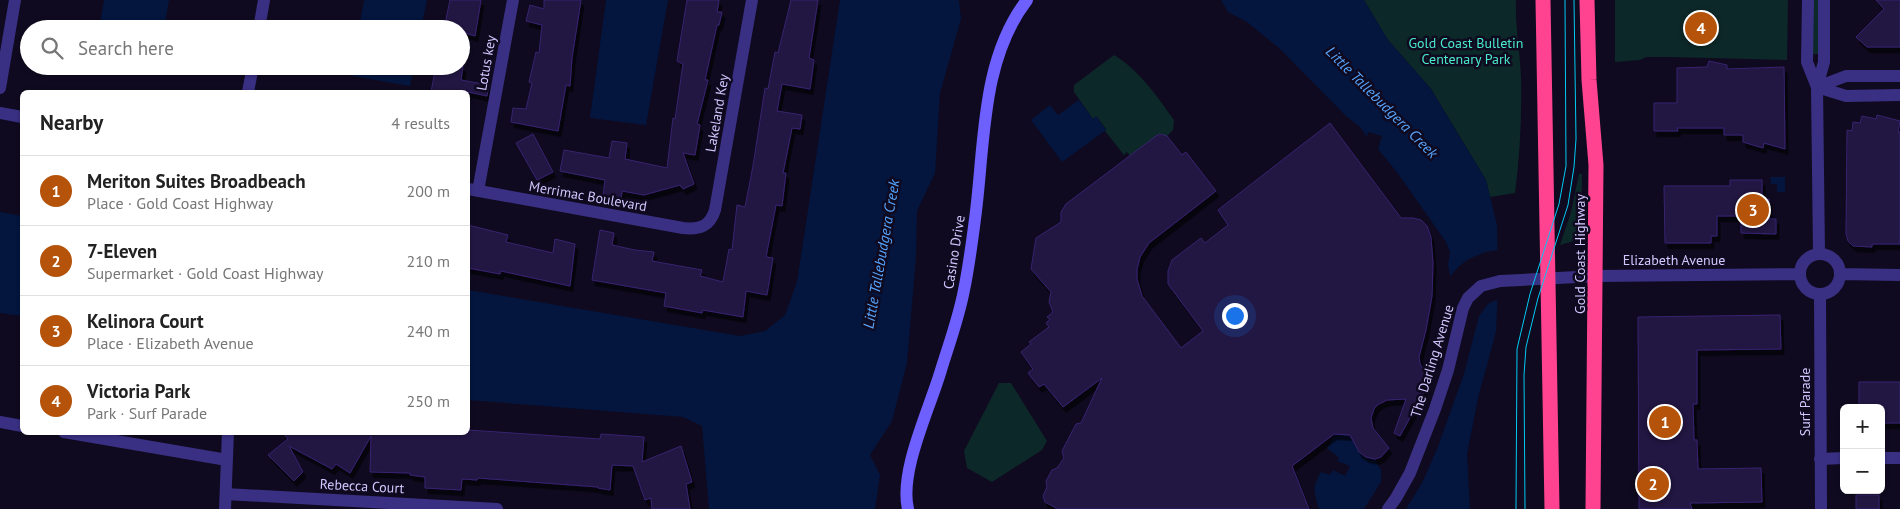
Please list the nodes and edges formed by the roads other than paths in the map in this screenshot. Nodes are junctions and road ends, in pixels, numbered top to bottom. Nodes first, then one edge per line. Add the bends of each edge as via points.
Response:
1 (15, 0) edge
2 (264, 0) edge
3 (513, 0) edge
4 (752, 0) edge
5 (1027, 0) edge
6 (1544, 0) edge
7 (1587, 0) edge
8 (1808, 0) edge
9 (1824, 0) edge
10 (261, 20) edge
11 (251, 75) edge
12 (1865, 76) junction
13 (1900, 76) edge
14 (1900, 85) edge
15 (1817, 87) junction
16 (0, 88) edge
17 (248, 90) edge
18 (1900, 95) edge
19 (0, 113) edge
20 (20, 117) edge
21 (473, 190) edge
22 (704, 227) joint
23 (1820, 253) junction
24 (1799, 274) junction
25 (1840, 274) junction
26 (1900, 274) edge
27 (1596, 276) junction
28 (1548, 278) junction
29 (1820, 294) junction
30 (0, 422) edge
31 (20, 426) edge
32 (81, 435) edge
33 (228, 435) edge
34 (1840, 458) edge
35 (1885, 458) edge
36 (1900, 458) edge
37 (1820, 459) junction
38 (227, 460) junction
39 (226, 494) junction
40 (225, 509) edge
41 (497, 509) edge
42 (908, 509) edge
43 (1388, 509) edge
44 (1552, 509) edge
45 (1593, 509) edge
46 (1820, 509) edge

1 - 16 street
2 - 10 street
3 - 21 street, Lotus key
4 - 22 street, Lakeland Key via 715,210 712,220
5 - 42 street, Casino Drive via 1008,29 993,76 964,291 909,470 906,486
6 - 28 highway
7 - 27 highway, Gold Coast Highway via 1589,80 1596,149
8 - 15 street via 1807,62
9 - 15 street via 1824,62
11 - 17 street
12 - 13 street
12 - 14 street via 1882,85
12 - 15 street via 1846,76
15 - 18 street via 1846,96
15 - 23 street
19 - 20 street
21 - 22 street, Merrimac Boulevard via 683,228
23 - 24 street via 1802,263
23 - 25 street via 1833,258
24 - 27 street, Elizabeth Avenue
24 - 29 street via 1807,290
25 - 26 street
25 - 29 street via 1835,287
27 - 28 street, Elizabeth Avenue
27 - 45 highway, Gold Coast Highway
28 - 43 street, The Darling Avenue via 1500,280 1481,286 1468,298 1435,408 1410,473
28 - 44 highway
29 - 37 street, Surf Parade
30 - 31 street
32 - 38 street
33 - 38 street
34 - 37 street
35 - 36 street
37 - 46 street, Surf Parade
38 - 39 street
39 - 40 street
39 - 41 street, Rebecca Court

